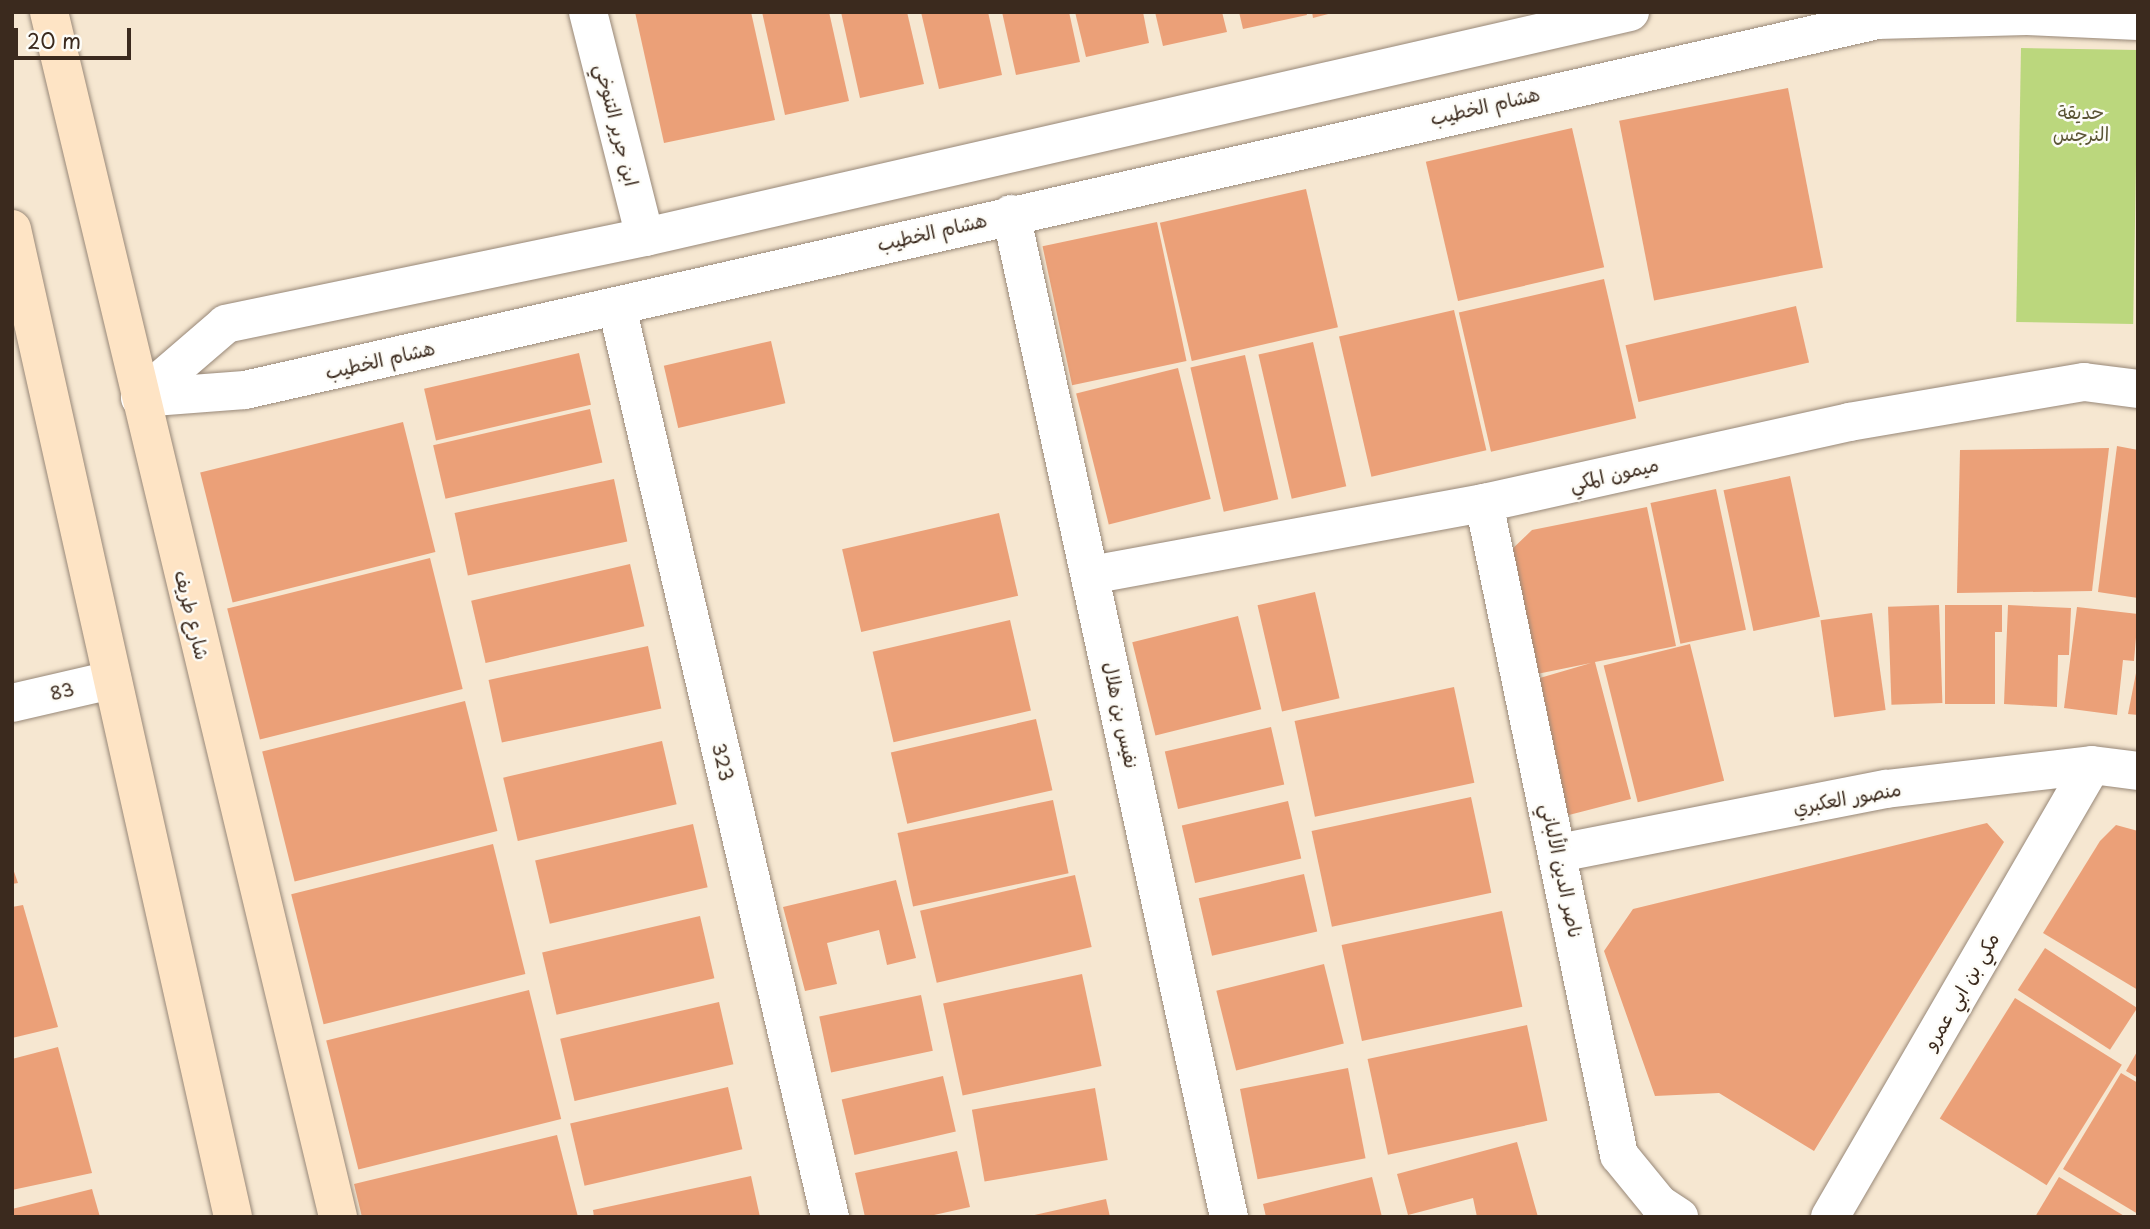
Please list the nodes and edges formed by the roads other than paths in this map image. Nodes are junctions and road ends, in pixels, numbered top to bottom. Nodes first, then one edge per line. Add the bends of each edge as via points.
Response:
1 (49, 12) edge
2 (588, 12) edge
3 (1630, 12) edge
4 (2138, 21) edge
5 (1459, 51) junction
6 (1472, 109) junction
7 (1011, 214) junction
8 (12, 229) edge
9 (645, 237) junction
10 (617, 306) junction
11 (2138, 389) edge
12 (140, 398) junction
13 (1484, 503) junction
14 (1091, 575) junction
15 (112, 680) junction
16 (12, 703) edge
17 (2092, 765) junction
18 (2138, 771) edge
19 (1559, 853) junction
20 (233, 1217) edge
21 (338, 1217) edge
22 (830, 1217) edge
23 (1229, 1217) edge
24 (1679, 1217) edge
25 (1830, 1217) edge

1 - 12 street, شارع طريف
2 - 9 street, ابن جرير التنوخي
3 - 5 street
4 - 6 street, هشام الخطيب via 2027,16 1877,20
5 - 6 street
5 - 9 street
6 - 7 street, هشام الخطيب
7 - 10 street, هشام الخطيب
7 - 14 street, نفيس بن هلال
8 - 15 street
9 - 12 street via 226,324
10 - 12 street, هشام الخطيب via 245,390
10 - 22 street, 323
11 - 13 street, ميمون المكي via 2084,382 1863,420
12 - 21 street, شارع طريف
13 - 14 street, ميمون المكي
13 - 19 street, ناصر الدين الألباني
14 - 23 street, نفيس بن هلال
15 - 16 street, 83
15 - 20 street
17 - 18 street, منصور العكبري
17 - 19 street, منصور العكبري via 1886,789
17 - 25 street, مكي بن ابي عمرو
19 - 24 street, ناصر الدين الألباني via 1619,1155 1659,1205

